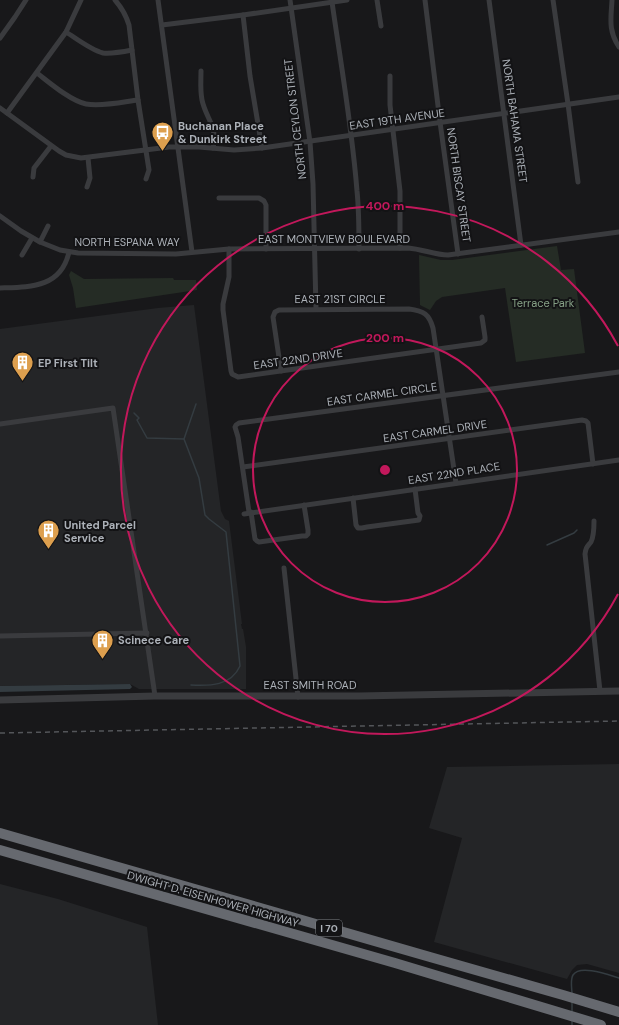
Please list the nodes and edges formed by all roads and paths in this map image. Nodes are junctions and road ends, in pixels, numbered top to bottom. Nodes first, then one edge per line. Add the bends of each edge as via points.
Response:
1 (26, 0) edge
2 (81, 0) edge
3 (115, 0) edge
4 (158, 0) edge
5 (290, 0) edge
6 (348, 0) edge
7 (377, 0) edge
8 (425, 0) edge
9 (489, 0) edge
10 (552, 0) edge
11 (612, 0) edge
12 (332, 2) junction
13 (291, 8) junction
14 (243, 15) junction
15 (162, 25) junction
16 (381, 26) dead end
17 (66, 32) junction
18 (0, 38) edge
19 (619, 47) edge
20 (132, 50) junction
21 (201, 71) dead end
22 (37, 73) junction
23 (390, 76) dead end
24 (619, 97) edge
25 (138, 100) junction
26 (568, 104) junction
27 (0, 108) edge
28 (7, 114) junction
29 (504, 114) junction
30 (440, 122) junction
31 (393, 129) junction
32 (352, 136) junction
33 (310, 142) junction
34 (51, 146) junction
35 (178, 147) junction
36 (213, 148) junction
37 (262, 148) junction
38 (146, 150) junction
39 (88, 158) junction
40 (33, 177) dead end
41 (146, 179) dead end
42 (578, 182) dead end
43 (86, 187) dead end
44 (219, 198) dead end
45 (0, 216) edge
46 (48, 226) dead end
47 (619, 232) edge
48 (32, 238) junction
49 (40, 242) junction
50 (521, 245) junction
51 (400, 248) junction
52 (228, 249) junction
53 (266, 249) junction
54 (314, 249) junction
55 (359, 249) junction
56 (69, 252) junction
57 (192, 252) junction
58 (458, 254) junction
59 (22, 255) dead end
60 (0, 288) edge
61 (316, 309) junction
62 (482, 317) dead end
63 (436, 350) junction
64 (281, 371) junction
65 (619, 372) edge
66 (443, 396) junction
67 (0, 424) edge
68 (450, 439) junction
69 (619, 460) edge
70 (593, 464) junction
71 (242, 468) junction
72 (456, 483) junction
73 (415, 489) junction
74 (353, 498) junction
75 (304, 505) junction
76 (248, 513) junction
77 (594, 521) dead end
78 (284, 568) dead end
79 (147, 633) junction
80 (0, 636) edge
81 (600, 691) junction
82 (619, 691) edge
83 (155, 696) junction
84 (298, 696) junction
85 (0, 700) edge
86 (0, 833) edge
87 (0, 850) edge
88 (580, 1000) junction
89 (619, 1008) edge
90 (619, 1012) edge
91 (580, 1019) junction
92 (593, 1025) edge
93 (601, 1025) edge

1 - 18 street
2 - 17 street
3 - 20 street via 123,9 129,25
4 - 15 street
5 - 13 street, NORTH CEYLON STREET
6 - 12 street
7 - 16 street
8 - 30 street, NORTH BISCAY STREET
9 - 29 street, NORTH BAHAMA STREET
10 - 26 street
11 - 19 street via 611,32
12 - 13 street
12 - 32 street
13 - 14 street
13 - 33 street, NORTH CEYLON STREET
14 - 15 street
14 - 37 street
15 - 35 street
17 - 20 street via 100,52
17 - 22 street
20 - 25 street
21 - 36 street via 200,90 214,133
22 - 25 street via 82,103 97,105
22 - 28 street
23 - 31 street
24 - 26 street, EAST 19TH AVENUE
25 - 38 street
26 - 29 street, EAST 19TH AVENUE
26 - 42 street
27 - 28 street, EAST 19TH AVENUE
28 - 34 street, EAST 19TH AVENUE
29 - 30 street, EAST 19TH AVENUE
29 - 50 street, NORTH BAHAMA STREET
30 - 31 street, EAST 19TH AVENUE
30 - 58 street, NORTH BISCAY STREET
31 - 32 street, EAST 19TH AVENUE
31 - 51 street via 400,192
32 - 33 street, EAST 19TH AVENUE
32 - 55 street via 358,192
33 - 37 street, EAST 19TH AVENUE
33 - 54 street, NORTH CEYLON STREET
34 - 39 street, EAST 19TH AVENUE via 66,156
34 - 40 street via 34,168
35 - 36 street, EAST 19TH AVENUE
35 - 38 street, EAST 19TH AVENUE
35 - 57 street
36 - 37 street, EAST 19TH AVENUE
38 - 39 street, EAST 19TH AVENUE
38 - 41 street via 149,170
39 - 43 street via 90,178
44 - 53 street via 259,198 264,201
45 - 48 street, NORTH ESPANA WAY
46 - 49 street
47 - 50 street, EAST MONTVIEW BOULEVARD
48 - 49 street, NORTH ESPANA WAY
48 - 59 street
49 - 56 street, NORTH ESPANA WAY
50 - 58 street, EAST MONTVIEW BOULEVARD
51 - 55 street, EAST MONTVIEW BOULEVARD
51 - 58 street, EAST MONTVIEW BOULEVARD via 440,255
52 - 53 street, EAST MONTVIEW BOULEVARD
52 - 57 street, EAST MONTVIEW BOULEVARD
52 - 64 street, EAST 22ND DRIVE via 229,277 223,310 232,374 238,377
53 - 54 street, EAST MONTVIEW BOULEVARD
54 - 55 street, EAST MONTVIEW BOULEVARD
54 - 61 street, NORTH CEYLON STREET
56 - 57 street, NORTH ESPANA WAY
56 - 60 street via 61,272 47,281 31,286
61 - 63 street, EAST 21ST CIRCLE via 421,311 431,322
61 - 64 street, EAST 21ST CIRCLE via 275,312 273,317
62 - 63 street, EAST 22ND DRIVE via 485,337 483,342
63 - 64 street, EAST 22ND DRIVE
63 - 66 street, EAST 21ST CIRCLE
65 - 66 street, EAST CARMEL CIRCLE
66 - 68 street, EAST 21ST CIRCLE
66 - 71 street, EAST CARMEL CIRCLE via 239,423 235,428
67 - 79 street via 113,408
68 - 70 street, EAST CARMEL DRIVE via 582,420 588,423
68 - 71 street, EAST CARMEL DRIVE
68 - 72 street, EAST 21ST CIRCLE
69 - 70 street, EAST 22ND PLACE
70 - 72 street, EAST 22ND PLACE
71 - 76 street, EAST CARMEL CIRCLE
72 - 73 street, EAST 22ND PLACE
73 - 74 street, EAST 22ND PLACE
73 - 74 street via 419,520 358,528
74 - 75 street, EAST 22ND PLACE
75 - 76 street, EAST 22ND PLACE
75 - 76 street, EAST CARMEL CIRCLE via 308,530 306,536 257,542
77 - 81 street via 593,536 585,554
78 - 84 street
79 - 80 street
79 - 83 street
81 - 82 street, EAST SMITH ROAD
81 - 84 street, EAST SMITH ROAD
83 - 84 street, EAST SMITH ROAD
83 - 85 street, EAST SMITH ROAD
86 - 88 highway, DWIGHT D. EISENHOWER HIGHWAY / I 70
87 - 91 highway, DWIGHT D. EISENHOWER HIGHWAY / I 70
88 - 89 highway
88 - 90 highway, I 70
91 - 92 highway
91 - 93 highway, I 70

